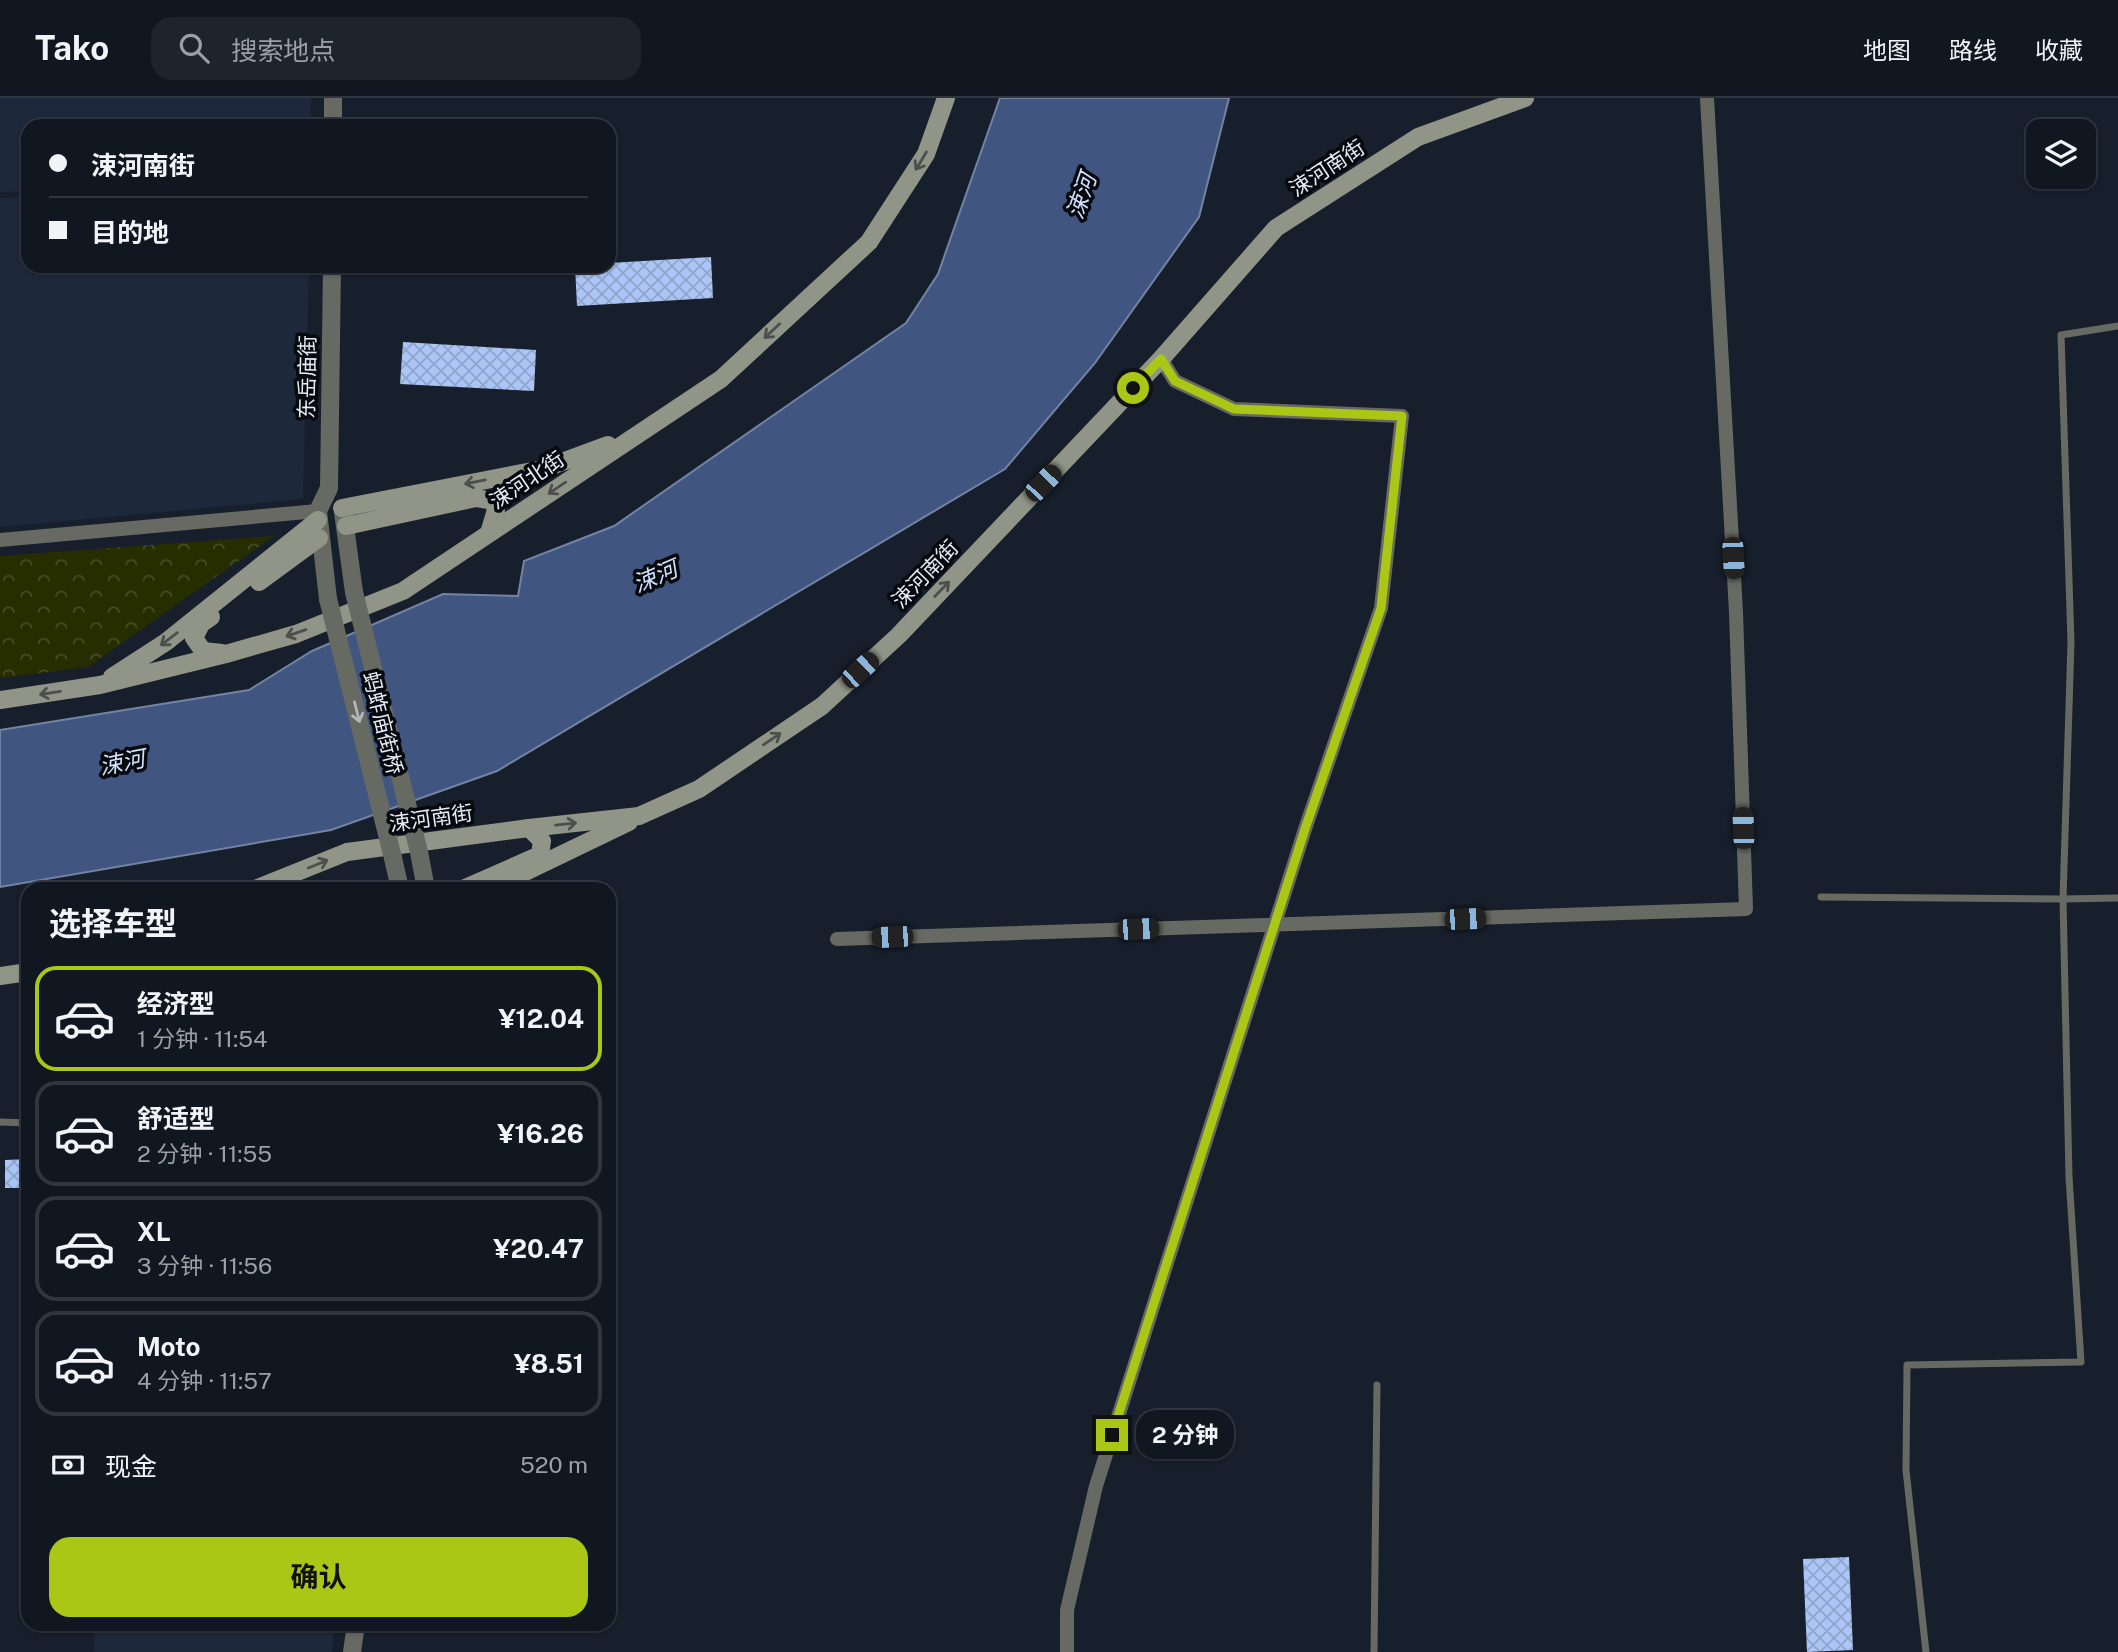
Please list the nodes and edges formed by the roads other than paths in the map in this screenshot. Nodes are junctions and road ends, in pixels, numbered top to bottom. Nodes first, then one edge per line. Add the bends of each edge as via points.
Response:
1 (334, 98) edge
2 (946, 98) edge
3 (1525, 98) edge
4 (1707, 98) edge
5 (333, 119) edge
6 (331, 273) edge
7 (2118, 326) edge
8 (1161, 359) junction
9 (635, 436) junction
10 (329, 488) junction
11 (344, 517) junction
12 (318, 523) junction
13 (489, 533) junction
14 (0, 540) edge
15 (226, 654) junction
16 (100, 685) junction
17 (0, 701) edge
18 (699, 789) junction
19 (529, 828) junction
20 (272, 882) edge
21 (398, 882) edge
22 (425, 882) edge
23 (479, 882) edge
24 (505, 882) edge
25 (1821, 897) dead end
26 (2118, 898) edge
27 (2063, 899) junction
28 (1274, 925) junction
29 (837, 939) dead end
30 (21, 973) edge
31 (0, 976) edge
32 (0, 1122) edge
33 (21, 1124) edge
34 (1377, 1385) dead end
35 (355, 1631) edge
36 (352, 1652) edge
37 (1067, 1652) edge
38 (1374, 1652) edge
39 (1926, 1652) edge

1 - 5 street
2 -> 9 main road, 涑河北街 via 926,154 869,242 721,379
3 - 8 main road, 涑河南街 via 1418,137 1276,228
4 - 28 street via 1736,612 1746,909
6 - 10 street, 东岳庙街
7 - 27 lane via 2061,335 2071,642
18 -> 8 main road, 涑河南街 via 822,706 899,635
8 - 28 street via 1175,381 1234,409 1402,416 1381,608
9 -> 11 main road via 543,469
9 -> 13 main road, 涑河北街
10 - 11 street
10 - 12 street, 东岳庙街
11 - 13 main road via 476,498 493,501 496,510
11 - 22 street, bridge via 354,592
12 - 14 street
12 - 15 main road via 201,624 194,638 203,651
12 -> 16 main road via 166,642
12 -> 21 street, 蚂蚱庙街桥, bridge via 328,599
13 -> 15 main road, 涑河北街 via 402,591 296,634
15 - 16 main road, 涑河北街
16 -> 17 main road, 涑河北街
19 -> 18 main road, 涑河南街 via 639,816
18 - 24 main road
20 -> 19 main road, 涑河南街 via 347,852
19 - 23 main road via 542,841 540,855
25 - 27 lane
26 - 27 lane
27 - 39 lane via 2069,1177 2081,1362 1907,1365 1906,1470
28 - 29 street
28 - 37 street via 1096,1486 1068,1610
30 - 31 main road
32 - 33 lane
34 - 38 lane
35 - 36 street

